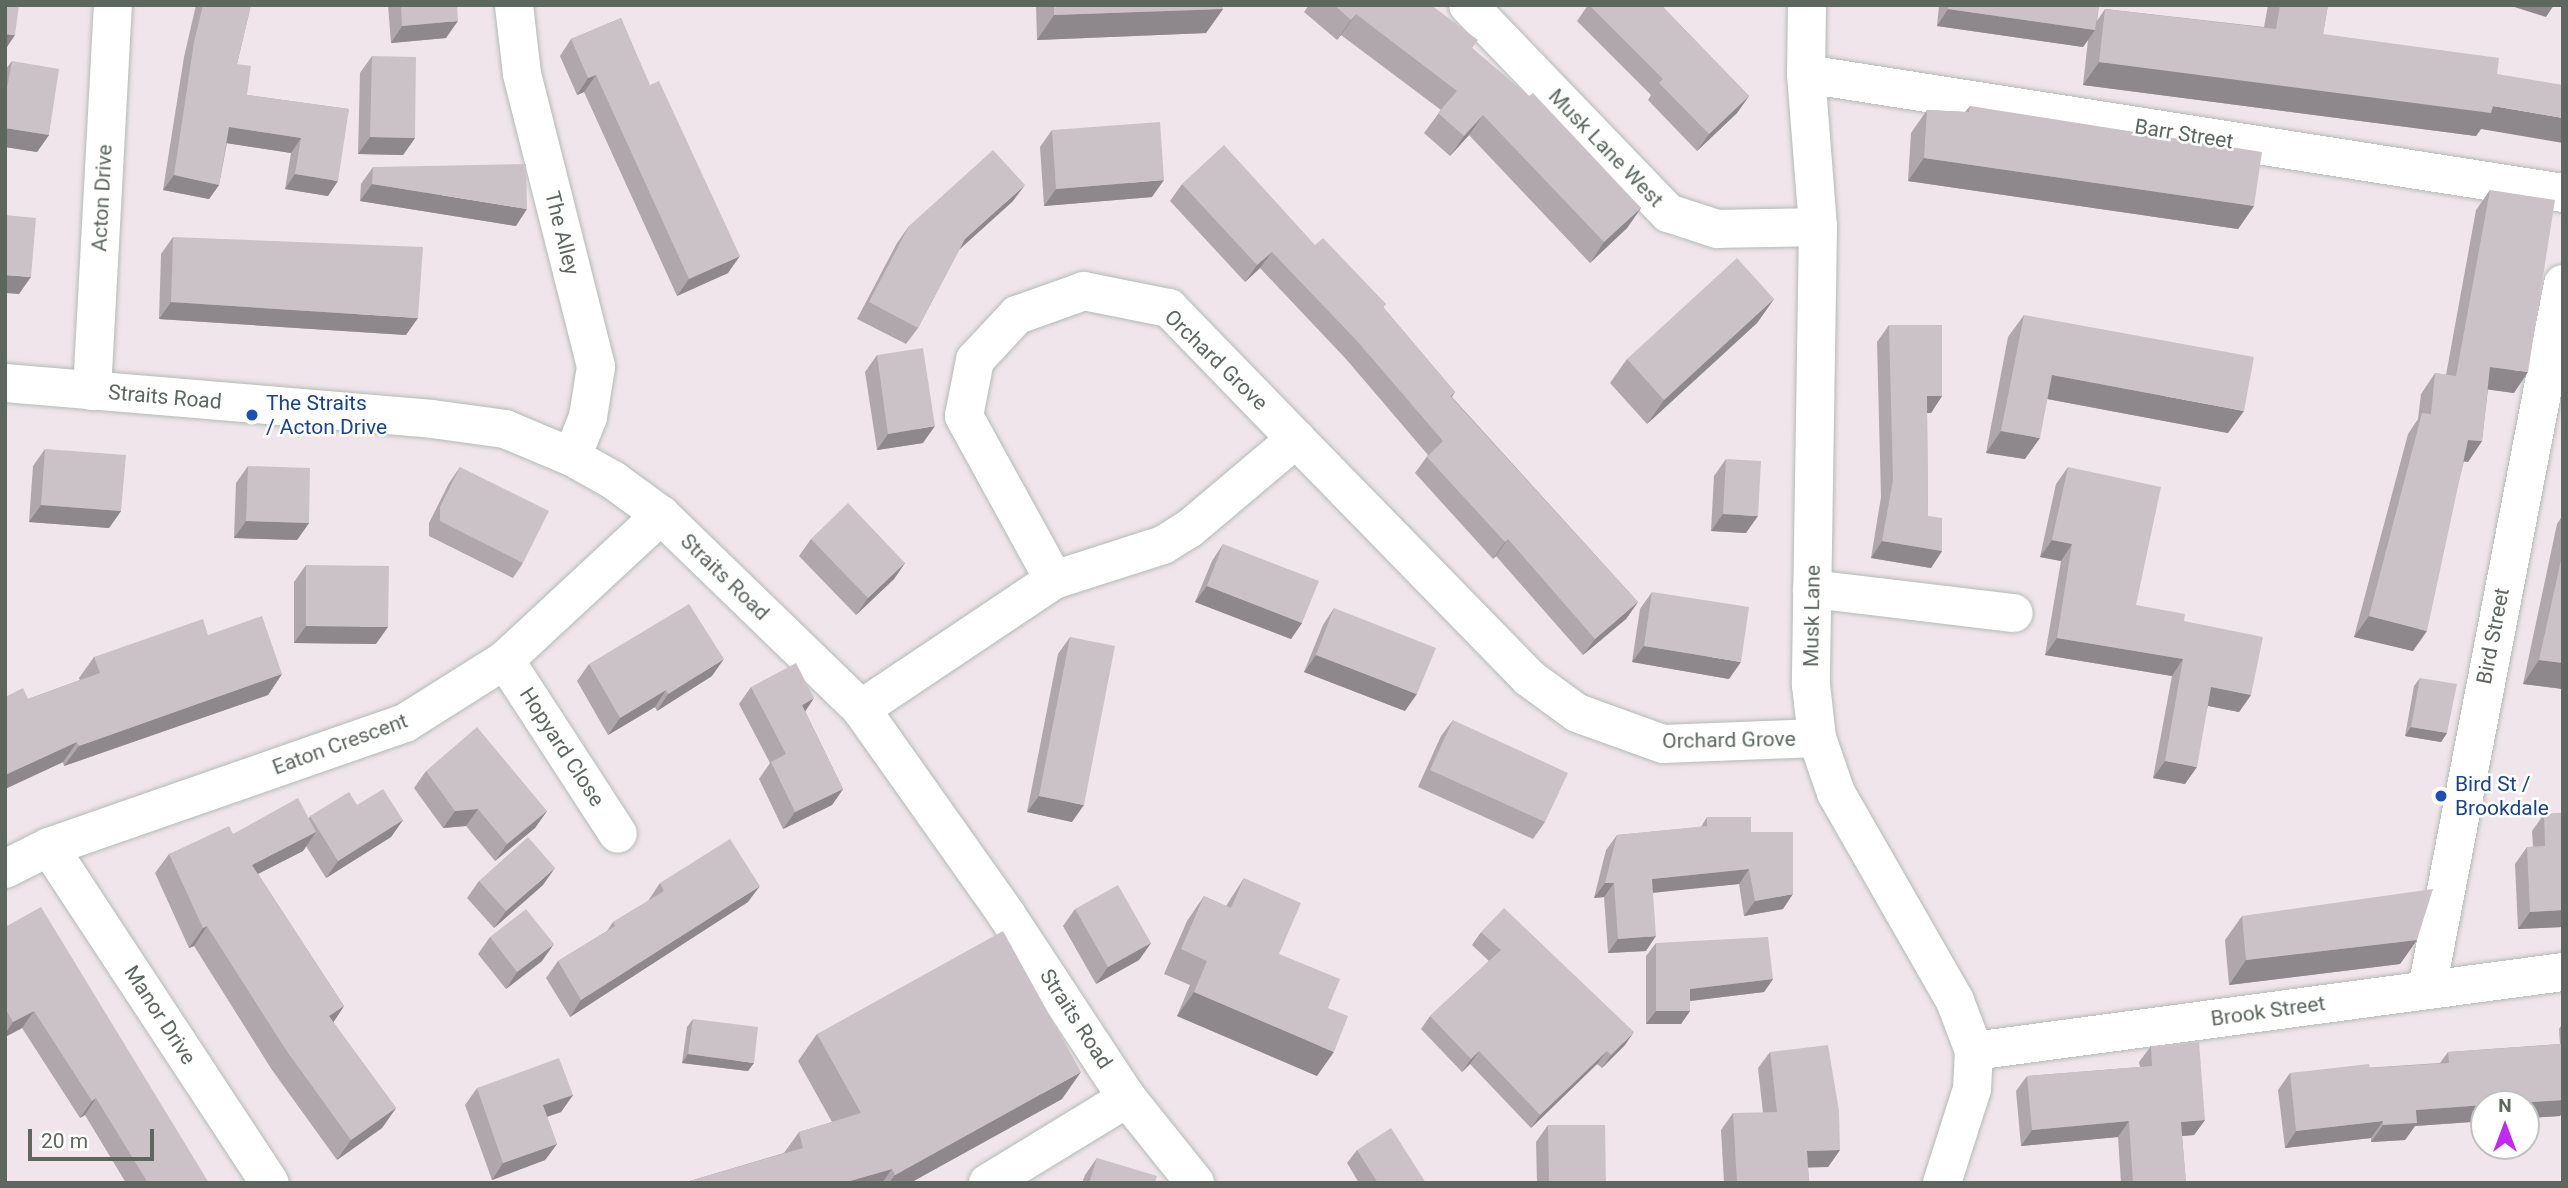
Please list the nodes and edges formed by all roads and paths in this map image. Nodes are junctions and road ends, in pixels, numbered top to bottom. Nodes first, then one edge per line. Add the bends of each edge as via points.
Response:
1 (113, 5) edge
2 (514, 5) edge
3 (1468, 5) edge
4 (1807, 5) edge
5 (1806, 75) junction
6 (2563, 193) edge
7 (1818, 227) junction
8 (2563, 284) edge
9 (2554, 362) edge
10 (5, 383) edge
11 (92, 391) junction
12 (1296, 439) junction
13 (572, 457) junction
14 (661, 515) junction
15 (1054, 580) junction
16 (1812, 589) junction
17 (2014, 613) dead end
18 (505, 660) junction
19 (861, 709) junction
20 (1817, 738) junction
21 (618, 834) dead end
22 (49, 847) junction
23 (5, 869) edge
24 (2563, 972) edge
25 (2427, 989) junction
26 (1974, 1051) junction
27 (1127, 1098) junction
28 (270, 1183) edge
29 (989, 1183) edge
30 (1195, 1183) edge
31 (1942, 1183) edge

1 - 11 street, Acton Drive
2 - 13 street, The Alley via 522,74 596,368 588,417
3 - 7 street, Musk Lane West via 1668,213 1717,229
4 - 5 street, Musk Lane
5 - 6 street, Barr Street
5 - 7 street, Musk Lane
7 - 16 street, Musk Lane
8 - 9 street, Bird Street
9 - 25 street, Bird Street
10 - 11 street, Straits Road
11 - 13 street, Straits Road via 505,429
12 - 15 street via 1172,540
12 - 15 street, Orchard Grove via 1168,308 1084,291 1017,315 975,360 964,416
12 - 20 street, Orchard Grove via 1528,678 1577,713 1662,744
13 - 14 street, Straits Road
14 - 18 street, Eaton Crescent
14 - 19 street, Straits Road
15 - 19 street
16 - 17 street
16 - 20 street, Musk Lane via 1811,685
18 - 21 street, Hopyard Close
18 - 22 street, Eaton Crescent via 405,723
19 - 27 street, Straits Road via 1006,914
20 - 26 street, Musk Lane via 1836,793 1955,1001
22 - 23 street, Eaton Crescent
22 - 28 street, Manor Drive
24 - 25 street, Brook Street
25 - 26 street, Brook Street
26 - 31 street, Musk Lane via 1972,1089
27 - 29 street
27 - 30 street, Straits Road

